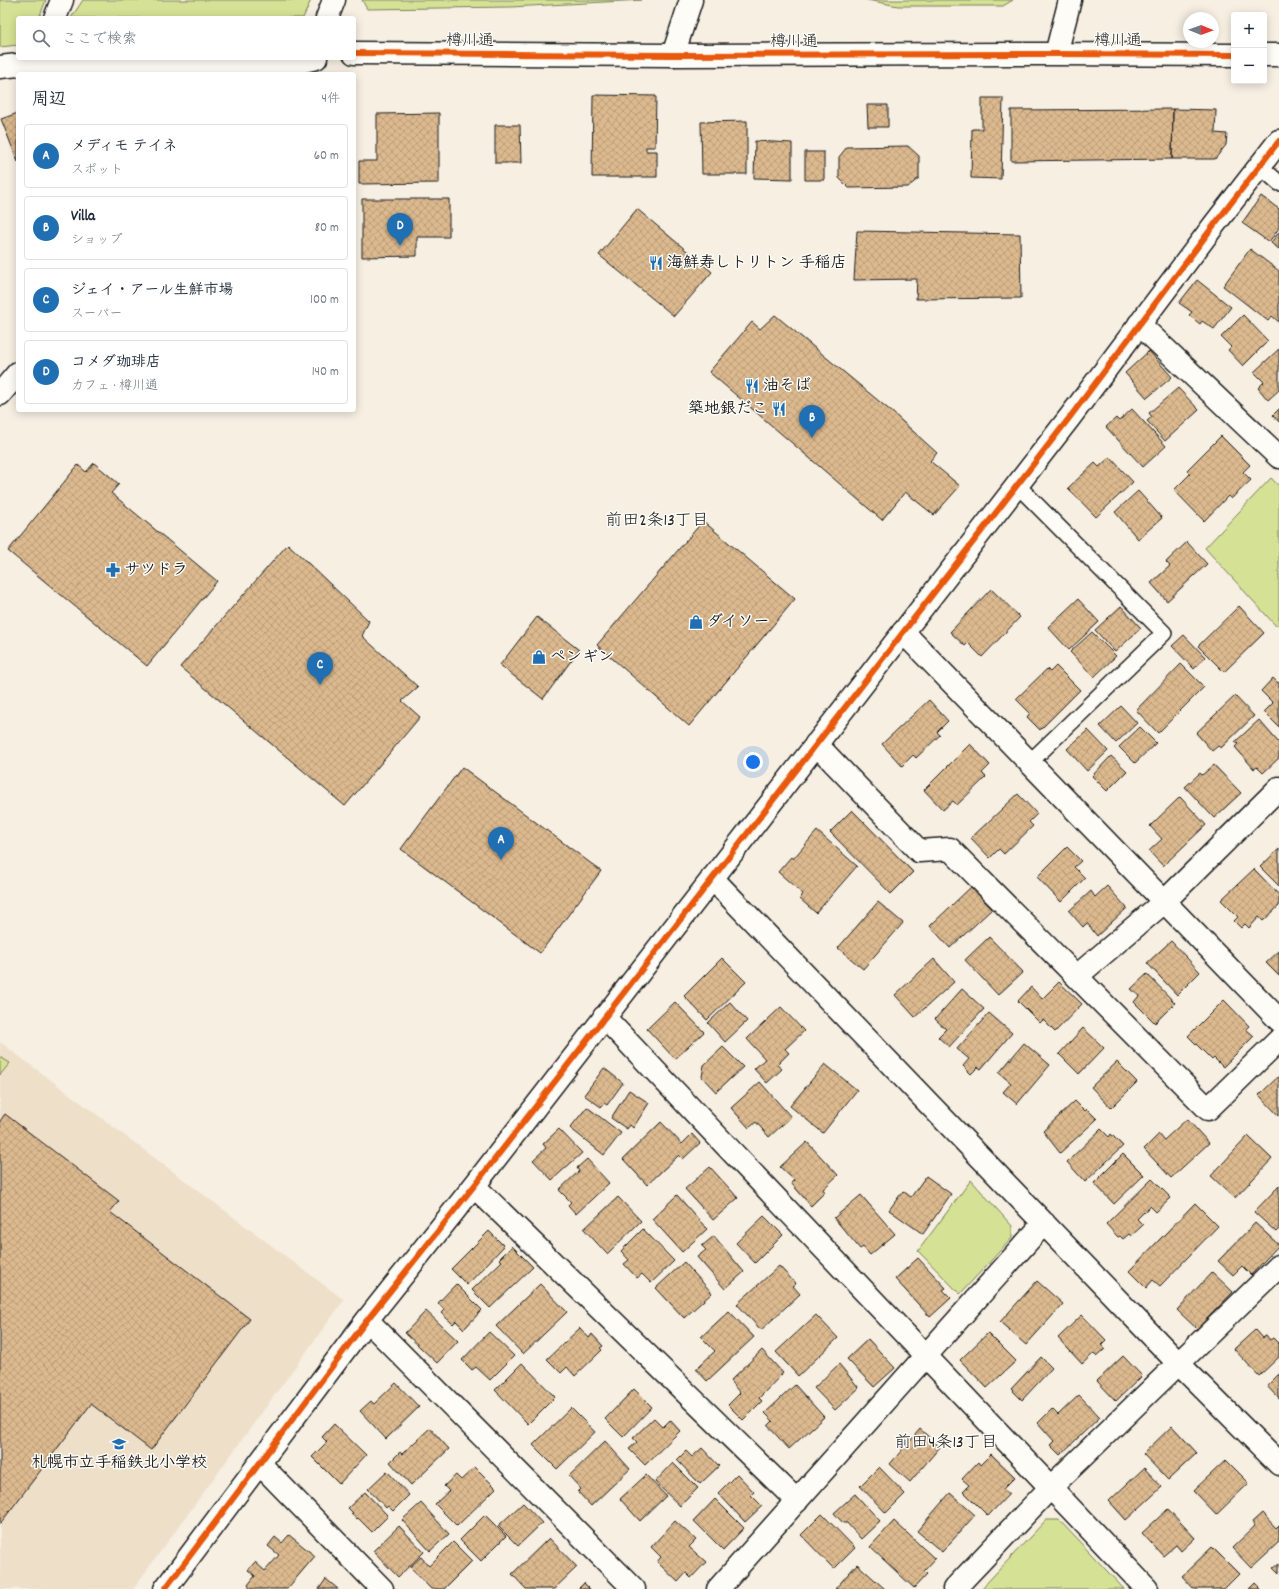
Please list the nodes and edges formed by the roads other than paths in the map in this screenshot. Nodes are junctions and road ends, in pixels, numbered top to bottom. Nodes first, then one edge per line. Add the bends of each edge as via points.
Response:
1 (62, 0) edge
2 (334, 0) edge
3 (691, 0) edge
4 (1070, 0) edge
5 (56, 16) edge
6 (328, 16) edge
7 (356, 53) edge
8 (1056, 54) junction
9 (673, 55) junction
10 (1231, 55) edge
11 (1267, 55) edge
12 (1279, 56) edge
13 (308, 60) edge
14 (39, 61) edge
15 (283, 66) edge
16 (0, 67) edge
17 (1279, 141) edge
18 (1260, 166) junction
19 (1279, 183) edge
20 (1139, 324) junction
21 (16, 375) edge
22 (0, 394) edge
23 (1279, 457) edge
24 (1017, 485) junction
25 (903, 632) junction
26 (816, 744) junction
27 (1029, 763) junction
28 (1279, 788) edge
29 (712, 878) junction
30 (1164, 902) junction
31 (1077, 976) junction
32 (604, 1017) junction
33 (1279, 1020) edge
34 (1279, 1040) edge
35 (474, 1186) junction
36 (1044, 1223) junction
37 (1279, 1266) edge
38 (367, 1320) junction
39 (926, 1356) junction
40 (1179, 1364) junction
41 (260, 1464) junction
42 (1279, 1464) edge
43 (1050, 1488) junction
44 (797, 1501) junction
45 (165, 1589) edge
46 (382, 1589) edge
47 (634, 1589) edge
48 (718, 1589) edge
49 (954, 1589) edge
50 (1147, 1589) edge

1 - 5 street
2 - 6 street
3 - 9 street
4 - 8 street
7 - 9 street, 樽川通
8 - 9 street, 樽川通
8 - 10 street, 樽川通
11 - 12 street
13 - 15 street
14 - 15 street
14 - 16 street
17 - 18 street
18 - 19 lane
18 - 20 street
20 - 23 street
20 - 24 street
21 - 22 street
24 - 25 street
24 - 27 lane via 1164,633
25 - 26 street
25 - 27 street
26 - 29 street
26 - 31 street via 919,851 950,849
27 - 30 street
28 - 30 street
29 - 32 street
29 - 36 street
30 - 31 street
30 - 33 street
31 - 34 street via 1208,1109
32 - 35 street
32 - 39 street
35 - 38 street
35 - 44 street
36 - 39 street
36 - 40 street
37 - 40 street
38 - 41 street
38 - 47 street
39 - 43 street
39 - 44 street
40 - 42 street
40 - 43 street
41 - 45 street
41 - 46 street
43 - 49 street
43 - 50 street
44 - 48 street

